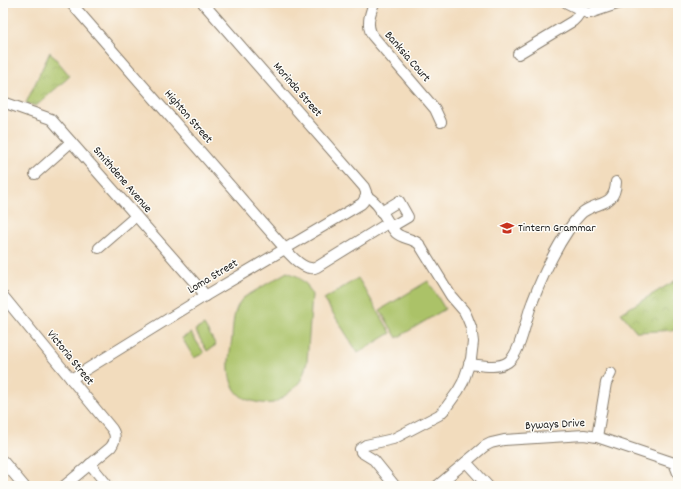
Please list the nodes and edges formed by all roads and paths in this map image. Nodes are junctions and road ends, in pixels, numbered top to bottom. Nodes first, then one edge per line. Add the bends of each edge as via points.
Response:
1 (71, 3) edge
2 (203, 3) edge
3 (374, 3) edge
4 (567, 3) edge
5 (620, 3) edge
6 (581, 11) junction
7 (518, 54) dead end
8 (3, 102) edge
9 (440, 122) dead end
10 (71, 142) junction
11 (34, 174) dead end
12 (616, 182) dead end
13 (366, 196) junction
14 (382, 212) junction
15 (136, 216) junction
16 (390, 225) junction
17 (99, 248) dead end
18 (285, 249) junction
19 (3, 296) edge
20 (206, 296) junction
21 (469, 364) junction
22 (611, 373) dead end
23 (71, 379) junction
24 (597, 436) junction
25 (3, 461) edge
26 (676, 461) edge
27 (466, 462) junction
28 (90, 464) junction
29 (678, 474) edge
30 (24, 486) edge
31 (64, 486) edge
32 (108, 486) edge
33 (395, 486) edge
34 (437, 486) edge
35 (488, 486) edge

1 - 18 street, Highton Street
2 - 13 street, Morinda Street via 364,187
3 - 9 street, Banksia Court via 368,21 372,35 435,109
4 - 6 street
5 - 6 street via 590,13
6 - 7 street via 573,21
8 - 10 street, Smithdene Avenue via 50,119
10 - 11 street
10 - 15 street, Smithdene Avenue
12 - 21 street via 615,193 611,198 583,212 561,241 540,283 512,357 498,365
13 - 14 street, Morinda Street via 371,198
13 - 18 street, Loma Street via 361,204
14 - 16 street, Morinda Street
14 - 16 street via 399,201 408,217
15 - 17 street
15 - 20 street, Smithdene Avenue
16 - 18 street, Highton Street via 313,268 300,263
16 - 21 street via 399,236 419,244 451,296 464,311 471,327 473,342
18 - 20 street, Loma Street
19 - 23 street, Victoria Street
20 - 23 street, Loma Street
21 - 33 street via 458,391 439,414 393,439 366,445 360,449 374,460
22 - 24 street via 606,382
23 - 28 street, Victoria Street via 112,429 115,437 111,447
24 - 26 street, Byways Drive
24 - 27 street, Byways Drive via 498,441 485,446
25 - 30 street
26 - 29 street, Byways Drive
27 - 34 street, Byways Drive
27 - 35 street
28 - 31 street
28 - 32 street

